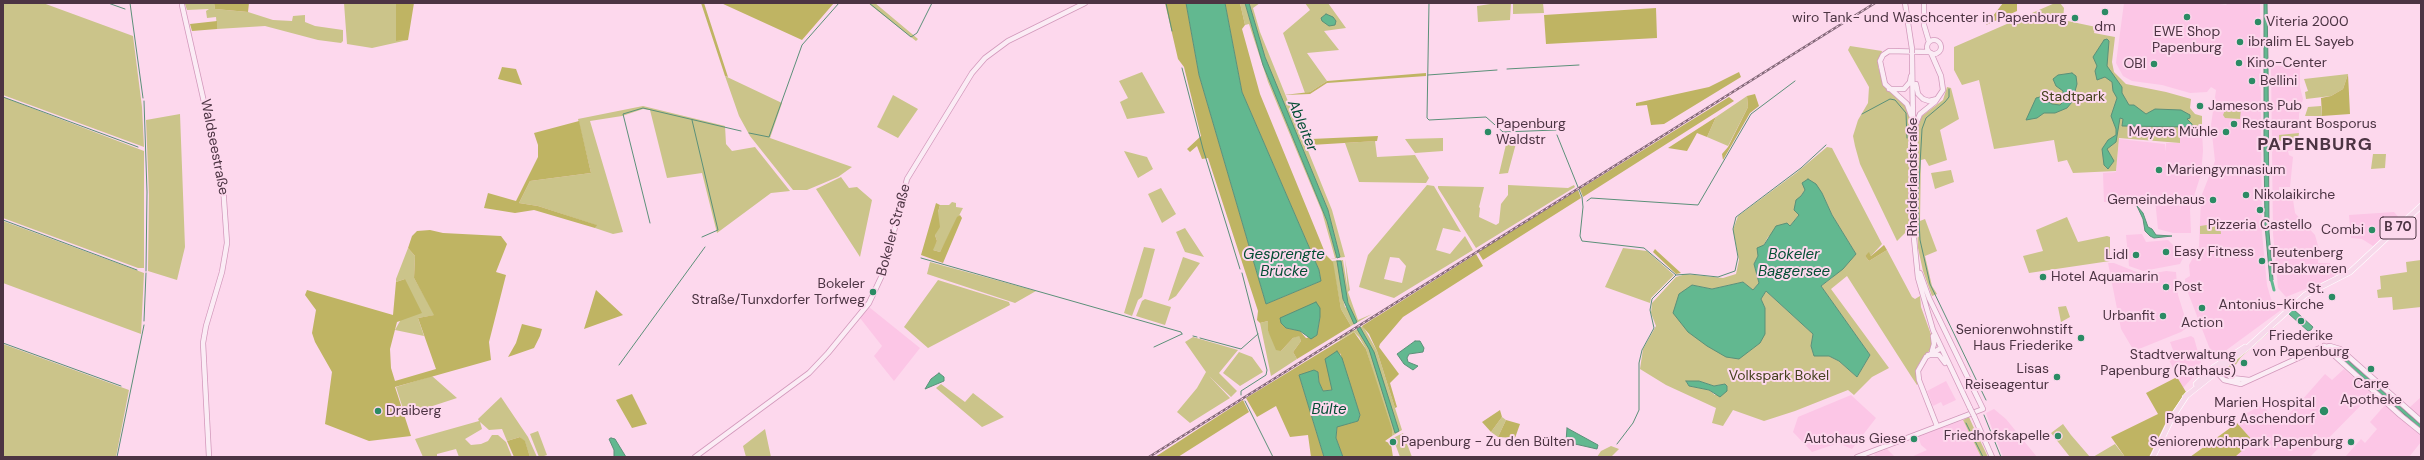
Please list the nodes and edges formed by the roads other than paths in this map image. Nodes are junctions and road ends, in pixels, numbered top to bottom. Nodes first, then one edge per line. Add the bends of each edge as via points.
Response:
1 (1085, 3) edge
2 (1905, 3) edge
3 (1924, 3) edge
4 (182, 5) dead end
5 (1931, 41) junction
6 (1931, 52) junction
7 (1913, 67) junction
8 (1914, 80) junction
9 (1889, 89) junction
10 (1939, 98) junction
11 (1913, 124) junction
12 (1913, 133) junction
13 (2421, 206) edge
14 (1916, 264) junction
15 (1933, 330) junction
16 (2251, 344) junction
17 (1941, 348) junction
18 (2325, 349) junction
19 (1930, 353) junction
20 (2228, 363) junction
21 (2216, 369) junction
22 (2224, 377) junction
23 (2205, 380) junction
24 (1956, 382) junction
25 (2186, 397) junction
26 (2421, 421) edge
27 (1937, 426) junction
28 (2421, 432) edge
29 (209, 457) edge
30 (695, 457) edge
31 (1857, 457) edge
32 (1992, 457) edge
33 (2153, 457) edge

1 - 30 street, Bokeler Straße via 1008,41 972,73 907,179 884,271 869,303 808,373
2 - 7 street, Rheiderlandstraße
3 - 5 street via 1923,18
4 - 29 street, Waldseestraße via 223,186 227,235 226,257 203,343
5 - 6 street
5 - 6 street via 1940,44 1940,50
6 - 9 street via 1893,50 1883,55 1880,68
6 - 10 street via 1943,87
7 - 8 street, Rheiderlandstraße
7 - 9 street via 1910,82 1906,87 1898,90
8 - 10 street via 1920,98 1929,101
8 - 11 street, Rheiderlandstraße
9 - 11 street via 1907,104
10 - 12 street via 1920,114
11 - 12 street, Rheiderlandstraße
12 - 14 street, Rheiderlandstraße via 1911,209
13 - 16 main road, B 70 via 2350,272 2306,295
14 - 15 street, Rheiderlandstraße via 1921,292
14 - 27 street via 1929,298 1983,409
15 - 17 street, Rheiderlandstraße
15 - 19 street via 1934,344
16 - 20 main road, B 70
16 - 21 main road, B 70 via 2237,350
17 - 19 street
17 - 24 street, Rheiderlandstraße
18 - 22 street via 2235,384
18 - 26 street via 2340,349
18 - 28 street
19 - 24 street via 1941,357
19 - 27 street via 1919,367 1919,376
20 - 21 main road, B 70
20 - 22 street
21 - 22 street
21 - 23 main road, B 70
21 - 25 main road, B 70
22 - 23 street
23 - 25 main road, B 70
24 - 32 street, Rheiderlandstraße, bridge
25 - 33 main road, B 70 via 2172,418
27 - 31 street

